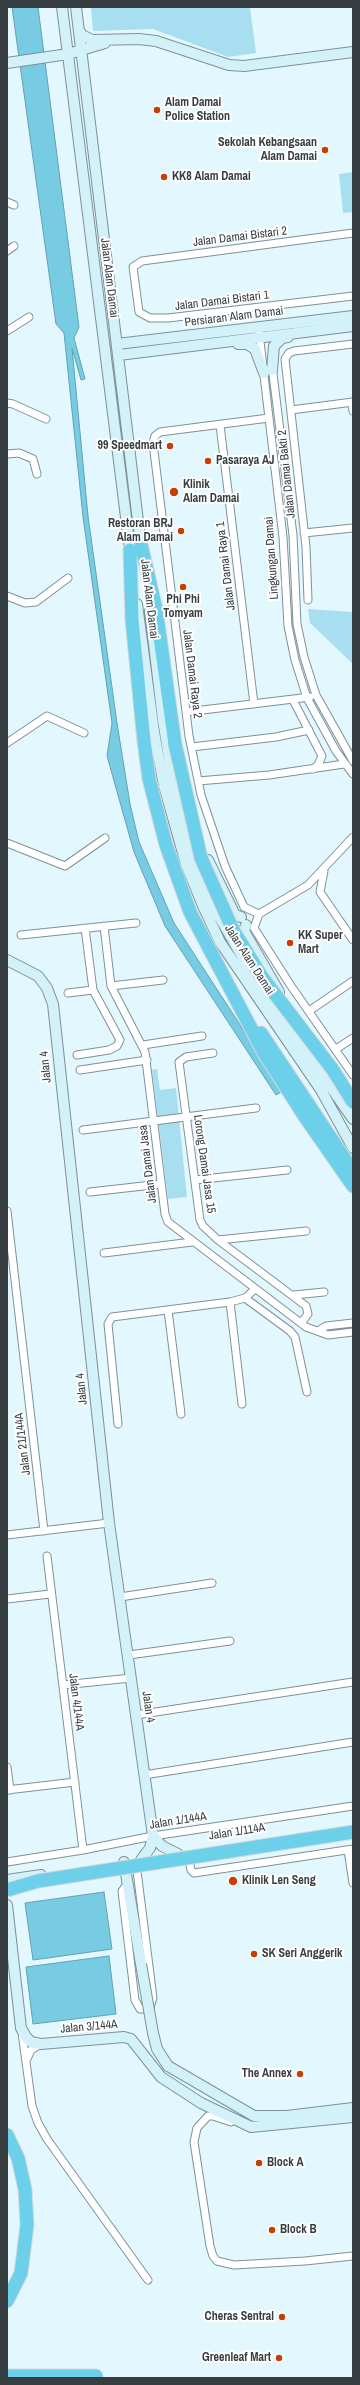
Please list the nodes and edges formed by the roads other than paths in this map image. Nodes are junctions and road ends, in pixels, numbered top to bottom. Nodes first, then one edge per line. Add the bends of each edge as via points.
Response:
1 (62, 7) edge
2 (76, 7) edge
3 (79, 30) junction
4 (114, 40) junction
5 (101, 44) junction
6 (82, 50) junction
7 (353, 52) edge
8 (68, 54) junction
9 (11, 62) edge
10 (84, 71) junction
11 (353, 233) edge
12 (14, 246) dead end
13 (7, 251) edge
14 (133, 267) joint
15 (353, 296) edge
16 (29, 316) dead end
17 (353, 316) edge
18 (353, 326) edge
19 (262, 327) junction
20 (7, 331) edge
21 (116, 332) junction
22 (301, 333) junction
23 (264, 338) junction
24 (222, 342) junction
25 (132, 343) junction
26 (353, 344) edge
27 (112, 351) junction
28 (139, 353) junction
29 (120, 368) junction
30 (268, 371) junction
31 (352, 402) edge
32 (7, 403) edge
33 (291, 410) junction
34 (353, 411) edge
35 (270, 418) junction
36 (46, 419) dead end
37 (220, 424) junction
38 (7, 454) edge
39 (37, 474) dead end
40 (353, 528) edge
41 (304, 533) junction
42 (140, 540) junction
43 (130, 550) junction
44 (68, 578) dead end
45 (7, 596) edge
46 (308, 600) dead end
47 (316, 695) junction
48 (307, 698) junction
49 (293, 700) junction
50 (254, 704) junction
51 (186, 712) junction
52 (309, 730) junction
53 (84, 733) dead end
54 (7, 743) edge
55 (192, 747) junction
56 (353, 761) edge
57 (344, 764) junction
58 (312, 770) junction
59 (353, 774) edge
60 (198, 781) junction
61 (188, 836) junction
62 (353, 837) edge
63 (105, 838) dead end
64 (7, 843) edge
65 (325, 868) junction
66 (308, 885) junction
67 (320, 892) junction
68 (244, 907) junction
69 (259, 914) junction
70 (136, 923) dead end
71 (247, 923) junction
72 (104, 926) junction
73 (85, 928) junction
74 (21, 935) dead end
75 (353, 940) edge
76 (7, 960) edge
77 (163, 980) dead end
78 (353, 981) edge
79 (111, 986) junction
80 (93, 990) junction
81 (68, 993) dead end
82 (242, 1008) junction
83 (309, 1011) junction
84 (286, 1023) junction
85 (202, 1036) dead end
86 (353, 1038) edge
87 (143, 1045) junction
88 (336, 1049) junction
89 (213, 1054) dead end
90 (77, 1055) dead end
91 (147, 1060) junction
92 (80, 1070) dead end
93 (353, 1075) edge
94 (353, 1102) edge
95 (256, 1108) dead end
96 (186, 1118) junction
97 (353, 1119) edge
98 (154, 1122) junction
99 (83, 1130) dead end
100 (353, 1148) edge
101 (287, 1170) dead end
102 (353, 1171) edge
103 (195, 1180) junction
104 (161, 1184) junction
105 (353, 1186) edge
106 (90, 1192) dead end
107 (7, 1211) edge
108 (306, 1231) dead end
109 (218, 1240) junction
110 (192, 1242) junction
111 (104, 1253) dead end
112 (255, 1289) junction
113 (324, 1292) dead end
114 (294, 1295) junction
115 (245, 1298) junction
116 (230, 1302) junction
117 (168, 1310) junction
118 (301, 1323) junction
119 (353, 1323) edge
120 (318, 1331) junction
121 (353, 1332) edge
122 (307, 1392) dead end
123 (242, 1404) dead end
124 (181, 1414) dead end
125 (118, 1424) dead end
126 (109, 1523) junction
127 (44, 1531) junction
128 (7, 1535) edge
129 (47, 1556) dead end
130 (212, 1583) dead end
131 (50, 1594) junction
132 (120, 1597) junction
133 (7, 1599) edge
134 (230, 1641) dead end
135 (129, 1655) junction
136 (131, 1678) junction
137 (353, 1682) edge
138 (63, 1685) junction
139 (136, 1715) junction
140 (353, 1742) edge
141 (7, 1767) edge
142 (144, 1775) junction
143 (75, 1782) junction
144 (8, 1790) edge
145 (353, 1806) edge
146 (353, 1826) edge
147 (353, 1831) edge
148 (153, 1836) junction
149 (350, 1849) edge
150 (83, 1850) junction
151 (188, 1853) junction
152 (178, 1854) junction
153 (139, 1860) junction
154 (7, 1862) edge
155 (124, 1862) junction
156 (36, 1880) junction
157 (7, 1882) edge
158 (128, 1883) junction
159 (353, 1883) edge
160 (7, 1887) edge
161 (7, 1890) edge
162 (7, 1905) edge
163 (21, 2028) junction
164 (41, 2044) junction
165 (26, 2061) junction
166 (353, 2108) edge
167 (353, 2117) edge
168 (251, 2127) junction
169 (7, 2134) edge
170 (353, 2256) edge
171 (148, 2280) dead end
172 (7, 2301) edge
173 (7, 2376) edge
174 (96, 2376) dead end

1 - 8 street, Jalan Alam Damai
2 - 3 street, Jalan Alam Damai
3 - 4 street via 82,35 92,40
3 - 6 street, Jalan Alam Damai
4 - 5 street
4 - 7 street via 139,38 156,41 229,65 244,66
5 - 6 street
5 - 10 street via 88,54
6 - 8 street
6 - 10 street, Jalan Alam Damai
8 - 9 street
8 - 27 street, Jalan Alam Damai
10 - 21 street, Jalan Alam Damai
11 - 14 street, Jalan Damai Bistari 2 via 142,260
12 - 13 street
14 - 15 street, Jalan Damai Bistari 1 via 139,312 150,318
16 - 20 street
17 - 19 street, Persiaran Alam Damai
18 - 22 street, Persiaran Alam Damai
19 - 23 street, Lingkungan Damai
19 - 25 street, Persiaran Alam Damai
21 - 25 street
21 - 27 street, Jalan Alam Damai
22 - 23 street, Persiaran Alam Damai
22 - 30 street via 282,338 274,346
23 - 24 street, Persiaran Alam Damai
23 - 30 street, Lingkungan Damai
24 - 28 street, Persiaran Alam Damai
24 - 30 street via 247,344 255,349
25 - 27 street, Persiaran Alam Damai
26 - 33 street, Jalan Damai Bakti 2 via 289,353 284,359
27 - 28 street, Persiaran Alam Damai
27 - 29 street, Jalan Alam Damai
27 - 43 street, Jalan Alam Damai
28 - 29 street via 126,359
29 - 42 street, Jalan Alam Damai
30 - 35 street, Lingkungan Damai
30 - 47 street, Lingkungan Damai via 293,535 297,624
31 - 33 street
31 - 34 street
32 - 36 street
33 - 41 street, Jalan Damai Bakti 2
35 - 37 street
35 - 48 street, Lingkungan Damai via 283,537 288,626
37 - 50 street, Jalan Damai Raya 1
37 - 51 street, Jalan Damai Raya 2 via 160,432 152,443
38 - 39 street via 19,452 33,459
40 - 41 street
41 - 46 street, Jalan Damai Bakti 2
42 - 61 street, Jalan Alam Damai via 173,782
42 - 94 highway, bridge via 156,609 175,744 201,858 233,930 262,977 333,1070
43 - 82 highway via 132,620 144,741 166,845 190,912
43 - 100 street, Jalan Alam Damai via 154,732 164,786 186,864 220,942 321,1090
44 - 45 street via 36,602 25,603
47 - 48 street
47 - 56 street, Lingkungan Damai
48 - 49 street
48 - 57 street, Lingkungan Damai
49 - 50 street
49 - 52 street
50 - 51 street
51 - 55 street, Jalan Damai Raya 2
52 - 55 street via 276,737
52 - 58 street via 322,756
53 - 54 street via 47,716
55 - 60 street, Jalan Damai Raya 2
57 - 58 street
57 - 59 street, Lingkungan Damai
58 - 60 street
60 - 68 street, Jalan Damai Raya 2 via 225,866
61 - 71 street via 202,848 235,914
61 - 84 street, Jalan Alam Damai via 212,904 255,979
62 - 65 street
63 - 64 street via 65,866
65 - 66 street
65 - 67 street
66 - 67 street
66 - 69 street
67 - 75 street
68 - 69 street
68 - 71 street
69 - 71 street
70 - 72 street
71 - 83 street
71 - 84 street via 244,931 281,995
72 - 73 street
72 - 79 street, Jalan Damai Jasa
73 - 74 street
73 - 80 street
76 - 126 street, Jalan 4 via 38,976 48,988 53,1004
77 - 79 street
78 - 83 street
79 - 87 street, Jalan Damai Jasa
80 - 81 street
80 - 90 street via 120,1040 117,1046 109,1050
82 - 102 highway via 272,1048
82 - 105 highway via 264,1053
83 - 88 street
84 - 97 street, Jalan Alam Damai
85 - 87 street
86 - 88 street
87 - 91 street, Jalan Damai Jasa
88 - 93 street
89 - 96 street, Lorong Damai Jasa 15 via 186,1057 179,1062
91 - 92 street
91 - 98 street, Jalan Damai Jasa
95 - 96 street
96 - 98 street
96 - 103 street, Lorong Damai Jasa 15
98 - 99 street
98 - 104 street, Jalan Damai Jasa
101 - 103 street
103 - 109 street, Lorong Damai Jasa 15 via 200,1220
104 - 106 street
104 - 110 street, Jalan Damai Jasa via 164,1214 168,1222
107 - 127 street, Jalan 21/144A
108 - 109 street
109 - 114 street, Lorong Damai Jasa 15
110 - 111 street
110 - 112 street, Jalan Damai Jasa
112 - 115 street
112 - 118 street, Jalan Damai Jasa
113 - 114 street
114 - 118 street, Lorong Damai Jasa 15 via 308,1310
115 - 116 street
115 - 122 street via 295,1337
116 - 117 street
116 - 123 street
117 - 124 street
117 - 125 street via 112,1316 108,1320
118 - 120 street, Jalan Damai Jasa
119 - 120 street via 326,1326
120 - 121 street, Jalan Damai Jasa via 328,1335
126 - 127 street
126 - 132 street, Jalan 4
127 - 128 street
129 - 131 street, Jalan 4/144A
130 - 132 street
131 - 133 street
131 - 138 street, Jalan 4/144A
132 - 135 street, Jalan 4
134 - 135 street
135 - 136 street, Jalan 4
136 - 138 street
136 - 139 street, Jalan 4
137 - 139 street
138 - 143 street, Jalan 4/144A
139 - 142 street, Jalan 4
140 - 142 street
141 - 144 street
142 - 148 street, Jalan 4
143 - 144 street
143 - 150 street, Jalan 4/144A
145 - 148 street, Jalan 1/144A
146 - 151 street, Jalan 1/114A
147 - 156 highway, bridge
147 - 161 highway, bridge via 38,1881
148 - 150 street, Jalan 1/144A
148 - 152 street via 162,1846
148 - 153 street via 150,1848
149 - 151 street via 194,1873 191,1870
149 - 159 street
150 - 154 street, Jalan 1/144A
151 - 152 street, Jalan 1/114A
152 - 153 street, Jalan 1/114A
153 - 155 street, Jalan 1/114A
153 - 158 street via 153,1998 146,2010 140,2009 135,2000 122,1891
155 - 157 street, Jalan 1/114A
155 - 158 street
156 - 157 highway
156 - 160 highway, bridge
158 - 166 street, bridge via 156,2044 168,2066 254,2116 287,2116
162 - 163 street
163 - 164 street via 31,2042
163 - 165 street
164 - 165 street via 31,2050
164 - 168 street, Jalan 3/144A via 124,2037 131,2039 161,2077 201,2103
165 - 171 street via 32,2106 38,2123
167 - 168 street
168 - 170 street via 213,2116 204,2119 197,2128 194,2142 213,2256 217,2261 234,2265
169 - 172 highway via 18,2158 25,2189 27,2225 21,2272
173 - 174 highway

